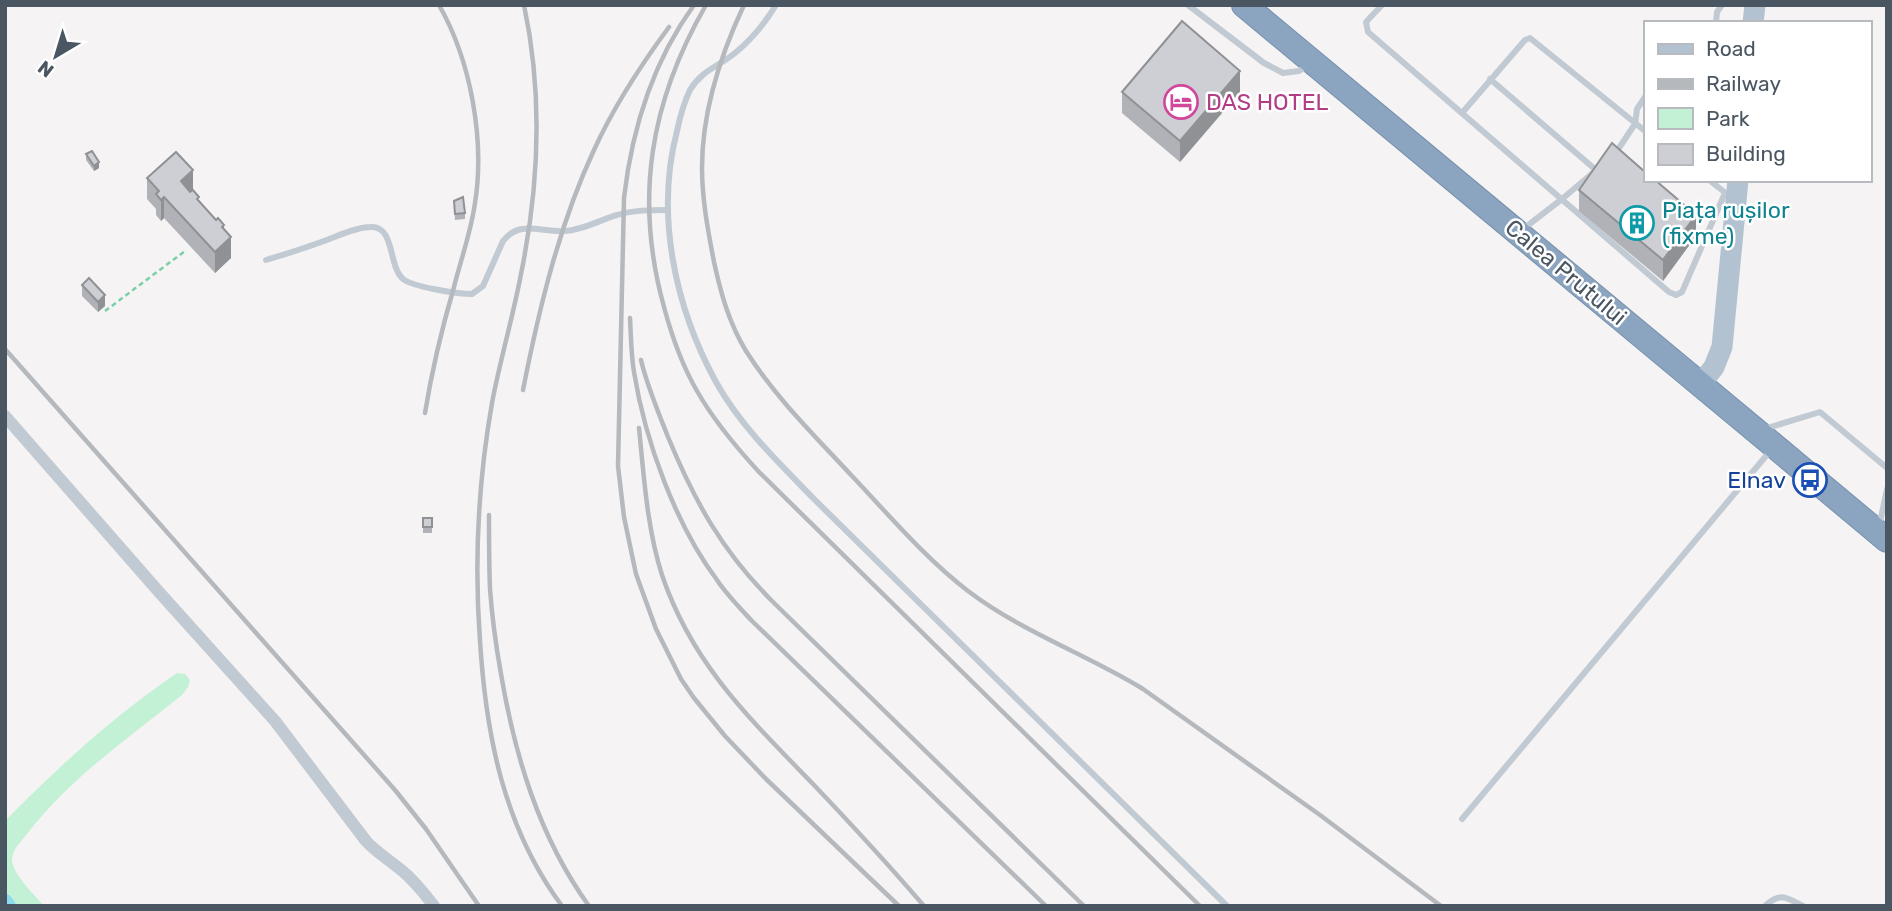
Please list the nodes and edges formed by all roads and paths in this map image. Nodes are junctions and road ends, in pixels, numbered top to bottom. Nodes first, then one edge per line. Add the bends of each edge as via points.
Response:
1 (776, 5) edge
2 (1188, 5) edge
3 (1244, 5) edge
4 (1382, 5) edge
5 (1722, 5) edge
6 (1716, 21) edge
7 (1312, 62) junction
8 (1490, 79) junction
9 (1644, 98) edge
10 (1462, 113) junction
11 (1636, 124) junction
12 (1644, 130) edge
13 (1611, 158) edge
14 (1603, 164) edge
15 (1596, 170) junction
16 (1713, 182) edge
17 (1733, 191) edge
18 (1562, 199) junction
19 (667, 210) junction
20 (1519, 232) junction
21 (185, 251) dead end
22 (266, 260) dead end
23 (105, 311) dead end
24 (1700, 385) junction
25 (5, 416) edge
26 (1765, 439) junction
27 (1887, 468) edge
28 (1887, 489) edge
29 (1882, 536) edge
30 (1462, 819) dead end
31 (434, 906) edge
32 (1227, 906) edge
33 (1765, 906) edge
34 (1803, 906) edge

1 - 19 lane via 744,45 708,69 690,91 673,146
2 - 7 lane via 1283,73 1299,71
3 - 7 highway, Calea Prutului
4 - 10 lane via 1366,22 1368,32
5 - 6 lane
7 - 20 highway, Calea Prutului
8 - 10 lane
8 - 11 lane via 1530,38
8 - 15 lane
9 - 11 lane via 1637,109
10 - 18 lane
11 - 12 lane
11 - 13 lane
14 - 15 lane
15 - 18 lane
16 - 17 lane
17 - 18 lane via 1682,292 1676,295
17 - 24 main road via 1722,347
18 - 20 lane
19 - 22 lane via 624,213 568,231 517,230 503,242 483,286 472,295 405,281 394,264 386,234 372,227
19 - 32 lane via 681,299 717,384 742,421 841,527
20 - 24 highway, Calea Prutului
21 - 23 path
24 - 26 highway, Calea Prutului
25 - 31 street via 275,721 371,846 414,881
26 - 27 lane via 1820,412
26 - 29 highway, Calea Prutului
26 - 30 lane
28 - 29 lane
33 - 34 lane via 1776,897 1787,897

